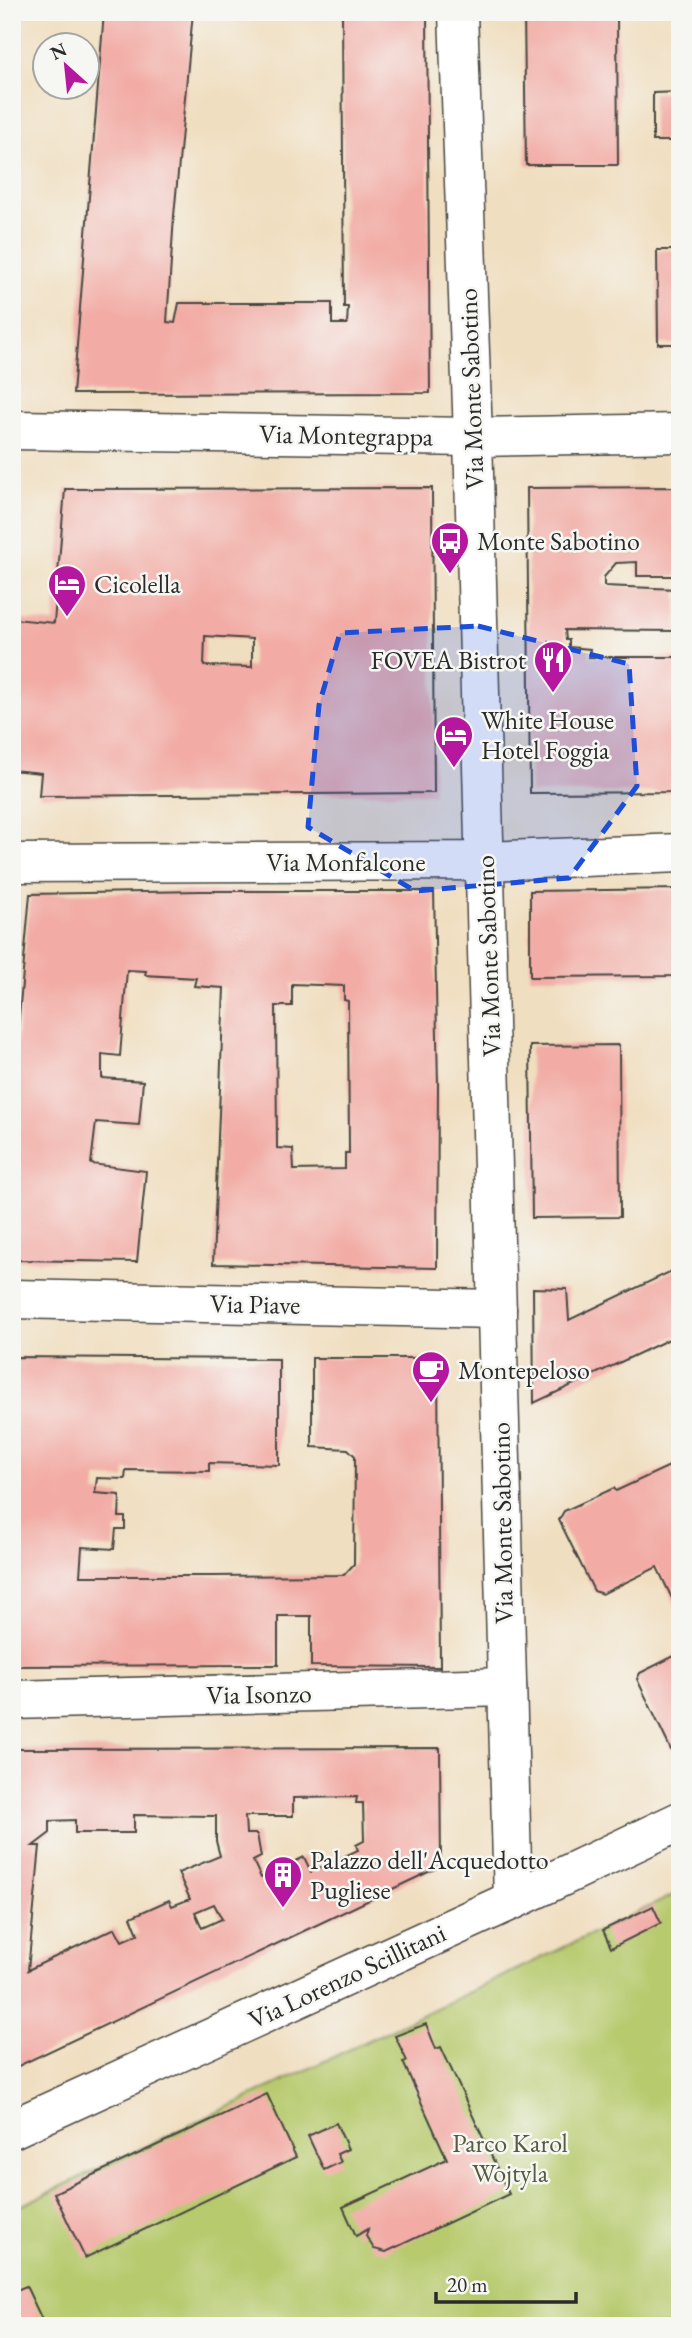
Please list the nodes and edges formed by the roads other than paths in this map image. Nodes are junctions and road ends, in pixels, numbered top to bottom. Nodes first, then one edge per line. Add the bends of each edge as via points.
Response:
1 (458, 12) edge
2 (12, 430) edge
3 (680, 433) edge
4 (473, 437) junction
5 (680, 853) edge
6 (485, 861) junction
7 (12, 863) edge
8 (12, 1299) edge
9 (497, 1309) junction
10 (507, 1687) junction
11 (12, 1700) edge
12 (680, 1821) edge
13 (513, 1900) junction
14 (12, 2129) edge

1 - 4 street, Via Monte Sabotino
2 - 4 street, Via Montegrappa
3 - 4 street, Via Montegrappa
4 - 6 street, Via Monte Sabotino
5 - 6 street, Via Monfalcone
6 - 7 street, Via Monfalcone
6 - 9 street, Via Monte Sabotino
8 - 9 street, Via Piave
9 - 10 street, Via Monte Sabotino
10 - 11 street, Via Isonzo
10 - 13 street, Via Monte Sabotino
12 - 13 street, Via Lorenzo Scillitani
13 - 14 street, Via Lorenzo Scillitani

